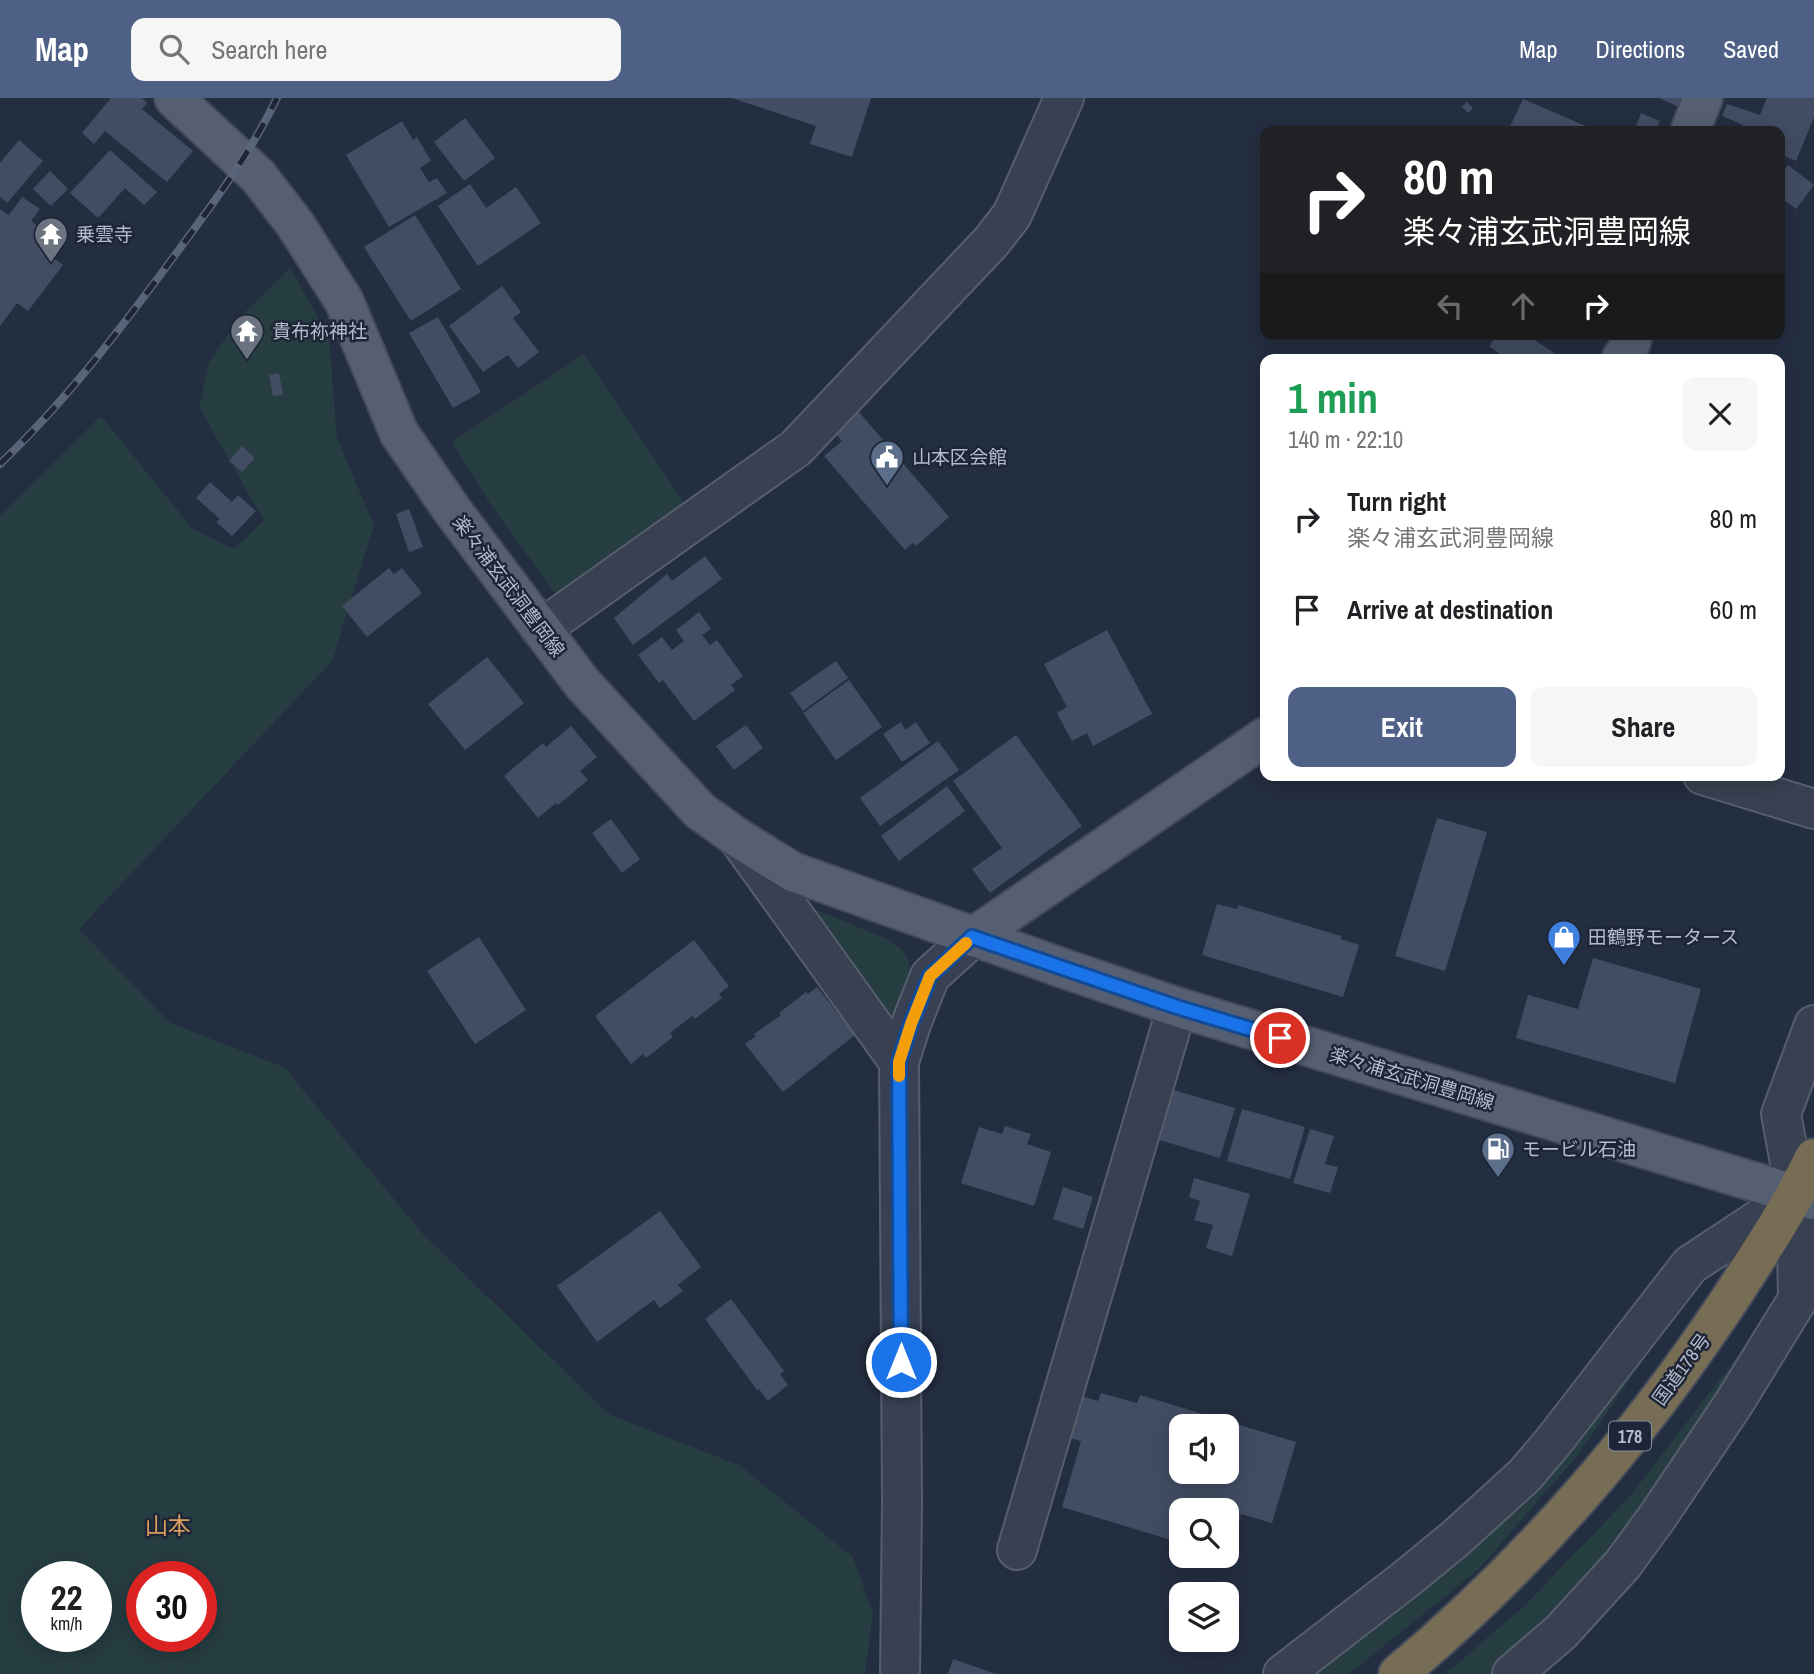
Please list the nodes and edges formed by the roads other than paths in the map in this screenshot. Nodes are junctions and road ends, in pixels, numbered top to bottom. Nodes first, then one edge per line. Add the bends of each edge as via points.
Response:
1 (174, 98) edge
2 (1064, 98) edge
3 (1703, 98) edge
4 (1692, 126) edge
5 (541, 629) junction
6 (1260, 740) edge
7 (1723, 781) edge
8 (1814, 809) edge
9 (738, 838) junction
10 (972, 937) junction
11 (1177, 1007) junction
12 (1814, 1025) edge
13 (899, 1062) junction
14 (1814, 1158) edge
15 (1808, 1193) edge
16 (1017, 1550) dead end
17 (900, 1674) edge
18 (1283, 1674) edge
19 (1398, 1674) edge
20 (1512, 1674) edge

1 - 5 main road, 楽々浦玄武洞豊岡線 via 258,176 295,223 344,301 398,433
2 - 5 street via 1012,215 796,448
3 - 4 main road
5 - 9 main road, 楽々浦玄武洞豊岡線 via 582,683 700,811
6 - 10 main road
7 - 8 street
9 - 10 main road, 楽々浦玄武洞豊岡線 via 793,872
9 - 13 street
10 - 11 main road, 楽々浦玄武洞豊岡線
10 - 13 street via 930,976
11 - 15 main road, 楽々浦玄武洞豊岡線
11 - 16 street
12 - 15 street via 1781,1114
13 - 17 street
14 - 15 highway, 国道178号 / 178
15 - 18 street via 1690,1265 1525,1475 1456,1538
15 - 19 highway, 国道178号 / 178 via 1617,1454 1513,1570
15 - 20 street via 1798,1299 1728,1413 1623,1564 1560,1632

